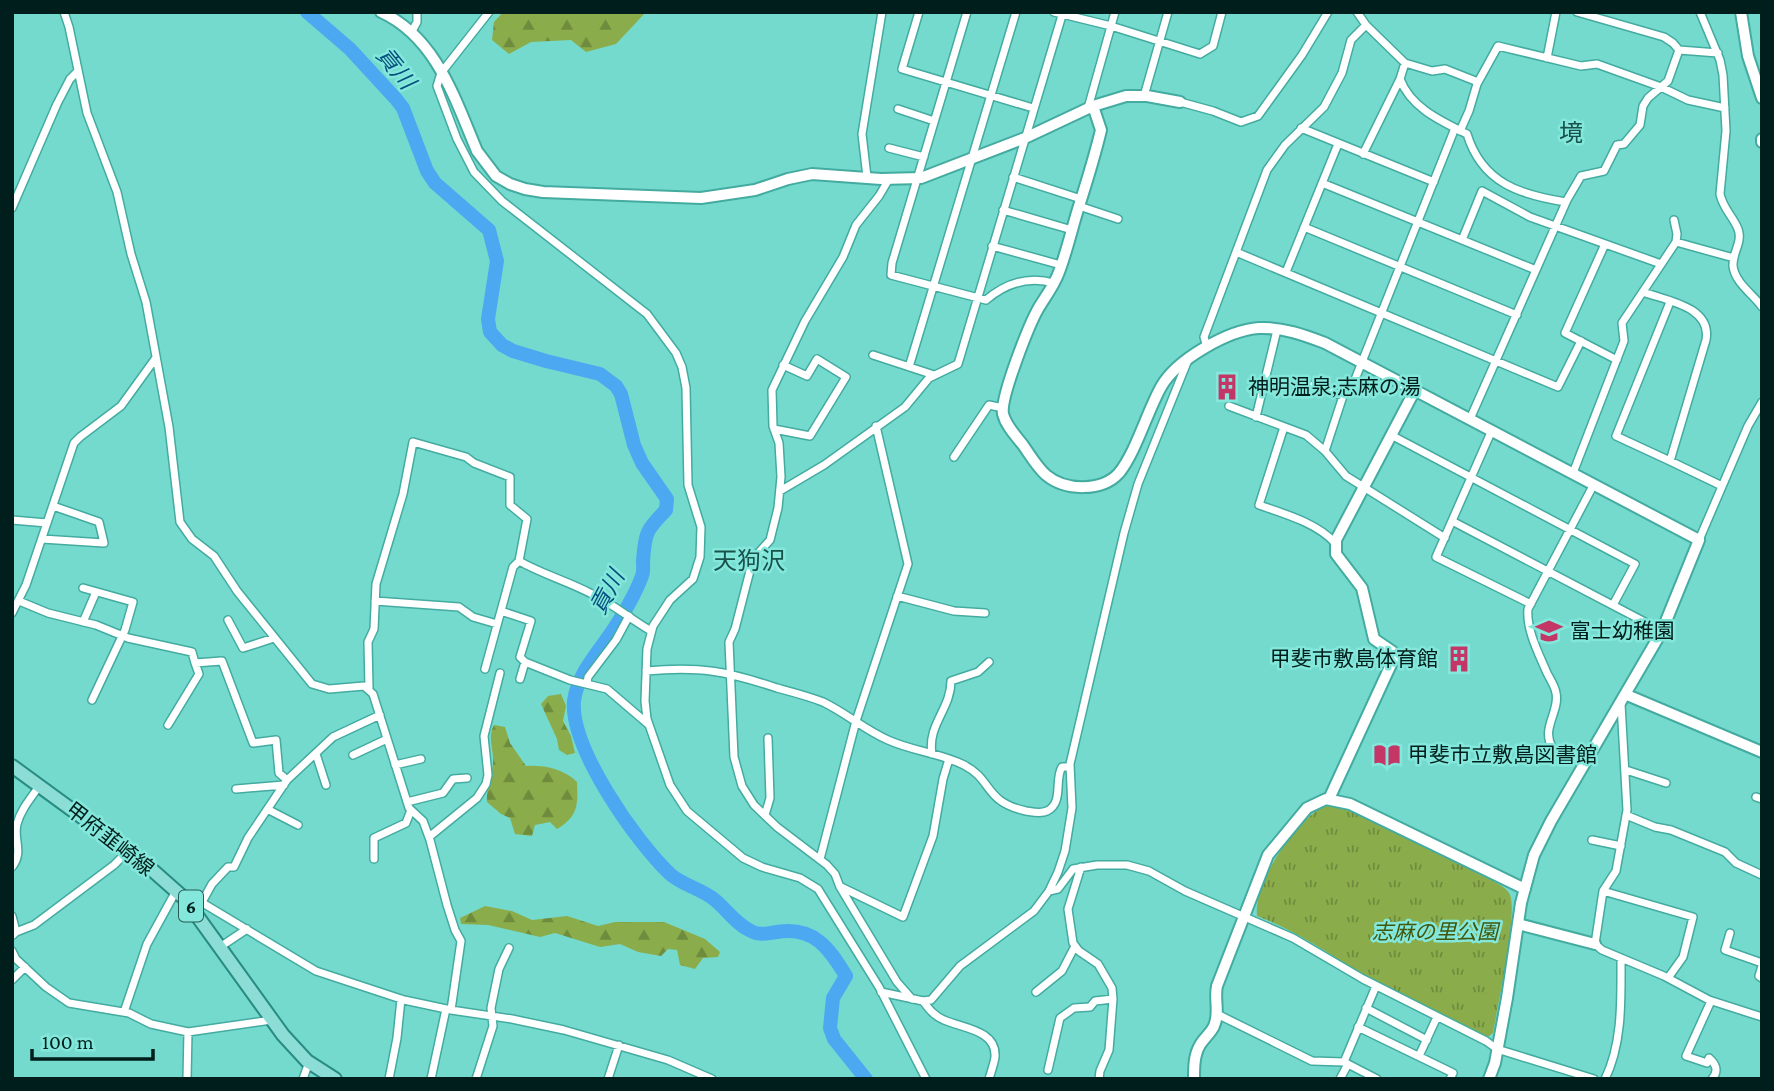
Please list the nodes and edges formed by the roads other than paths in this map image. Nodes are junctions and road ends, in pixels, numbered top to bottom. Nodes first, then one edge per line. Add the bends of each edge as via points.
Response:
1 (64, 12) edge
2 (381, 12) edge
3 (417, 12) edge
4 (489, 12) edge
5 (882, 12) edge
6 (919, 12) edge
7 (967, 12) edge
8 (1016, 12) edge
9 (1115, 12) edge
10 (1168, 12) edge
11 (1222, 12) edge
12 (1328, 12) edge
13 (1357, 12) edge
14 (1556, 12) edge
15 (1577, 12) edge
16 (1700, 12) edge
17 (1741, 12) edge
18 (1060, 13) edge
19 (1366, 25) junction
20 (1111, 26) junction
21 (411, 33) junction
22 (1160, 42) junction
23 (1679, 50) junction
24 (1718, 53) junction
25 (1547, 58) junction
26 (1405, 63) junction
27 (78, 71) junction
28 (441, 73) junction
29 (1400, 79) junction
30 (1478, 82) junction
31 (946, 83) junction
32 (1661, 87) junction
33 (1761, 94) edge
34 (990, 96) junction
35 (1144, 96) junction
36 (1180, 102) joint
37 (1033, 108) junction
38 (1090, 108) junction
39 (1725, 108) junction
40 (898, 109) dead end
41 (934, 121) junction
42 (1301, 128) junction
43 (1458, 129) junction
44 (1025, 138) junction
45 (1338, 144) junction
46 (889, 148) dead end
47 (1363, 154) junction
48 (923, 157) junction
49 (971, 159) junction
50 (867, 177) junction
51 (1013, 177) junction
52 (917, 178) junction
53 (888, 179) junction
54 (1322, 183) junction
55 (1434, 183) junction
56 (1566, 202) junction
57 (1080, 203) junction
58 (12, 208) edge
59 (1003, 210) junction
60 (1118, 219) dead end
61 (1674, 220) dead end
62 (1418, 222) junction
63 (1556, 226) junction
64 (1304, 227) junction
65 (1072, 230) junction
66 (1462, 240) junction
67 (1676, 242) junction
68 (1605, 244) junction
69 (992, 246) junction
70 (1236, 252) junction
71 (1734, 258) junction
72 (1661, 264) junction
73 (1061, 265) junction
74 (1400, 267) junction
75 (1536, 270) junction
76 (1286, 272) junction
77 (1054, 283) junction
78 (933, 286) junction
79 (1643, 292) junction
80 (977, 298) junction
81 (1670, 302) junction
82 (1762, 307) edge
83 (1382, 312) junction
84 (1517, 314) junction
85 (1277, 330) junction
86 (1581, 341) junction
87 (1207, 347) junction
88 (873, 355) dead end
89 (155, 359) junction
90 (1188, 360) junction
91 (1496, 360) junction
92 (1617, 360) junction
93 (1361, 362) junction
94 (783, 365) junction
95 (909, 367) junction
96 (934, 375) junction
97 (1313, 385) dead end
98 (1415, 390) junction
99 (1343, 396) junction
100 (1762, 402) edge
101 (1229, 406) dead end
102 (1003, 408) junction
103 (1256, 417) junction
104 (1470, 419) junction
105 (876, 426) junction
106 (1284, 427) junction
107 (774, 429) junction
108 (1492, 430) junction
109 (1391, 435) junction
110 (1325, 451) junction
111 (954, 457) dead end
112 (1670, 461) junction
113 (1573, 473) junction
114 (1471, 478) junction
115 (1594, 484) junction
116 (1722, 486) junction
117 (1364, 487) junction
118 (780, 491) junction
119 (53, 506) junction
120 (12, 520) edge
121 (1452, 520) junction
122 (47, 523) junction
123 (1570, 530) junction
124 (42, 538) junction
125 (1445, 538) junction
126 (1699, 540) junction
127 (1335, 543) junction
128 (519, 562) junction
129 (1549, 571) junction
130 (83, 588) dead end
131 (96, 592) junction
132 (897, 596) junction
133 (375, 600) junction
134 (19, 601) junction
135 (1531, 604) junction
136 (1613, 605) junction
137 (501, 611) junction
138 (12, 613) edge
139 (985, 613) dead end
140 (628, 615) junction
141 (228, 620) dead end
142 (83, 622) junction
143 (497, 624) junction
144 (651, 631) junction
145 (1662, 631) junction
146 (122, 635) junction
147 (274, 638) junction
148 (525, 662) junction
149 (989, 662) dead end
150 (195, 663) junction
151 (485, 669) dead end
152 (646, 671) junction
153 (500, 673) dead end
154 (732, 674) junction
155 (520, 679) dead end
156 (586, 683) junction
157 (369, 688) junction
158 (1624, 699) junction
159 (92, 700) dead end
160 (380, 715) junction
161 (856, 721) junction
162 (648, 724) junction
163 (168, 725) dead end
164 (768, 738) dead end
165 (387, 739) junction
166 (1762, 752) edge
167 (316, 754) junction
168 (933, 754) junction
169 (353, 755) dead end
170 (949, 759) junction
171 (421, 760) dead end
172 (1587, 761) junction
173 (395, 765) junction
174 (12, 766) edge
175 (1070, 766) junction
176 (1626, 770) junction
177 (467, 778) dead end
178 (285, 783) junction
179 (1666, 783) dead end
180 (40, 785) junction
181 (326, 785) dead end
182 (236, 789) dead end
183 (1329, 799) junction
184 (409, 806) junction
185 (269, 810) junction
186 (765, 815) junction
187 (1626, 815) junction
188 (298, 825) dead end
189 (429, 837) junction
190 (1592, 840) dead end
191 (1621, 846) junction
192 (128, 851) junction
193 (374, 859) dead end
194 (820, 859) junction
195 (12, 867) edge
196 (1081, 867) junction
197 (1762, 875) edge
198 (840, 887) junction
199 (1525, 889) junction
200 (176, 891) junction
201 (1049, 891) junction
202 (1603, 891) junction
203 (202, 902) junction
204 (12, 916) edge
205 (1242, 917) junction
206 (1518, 924) junction
207 (247, 929) junction
208 (1730, 933) dead end
209 (14, 934) edge
210 (1595, 944) junction
211 (1075, 946) junction
212 (220, 947) junction
213 (509, 948) dead end
214 (12, 951) edge
215 (1621, 958) junction
216 (1762, 965) edge
217 (26, 967) junction
218 (1668, 978) junction
219 (1762, 978) edge
220 (12, 980) edge
221 (1376, 986) junction
222 (881, 992) junction
223 (1035, 992) dead end
224 (401, 999) junction
225 (912, 999) junction
226 (1113, 999) junction
227 (923, 1001) junction
228 (1711, 1001) junction
229 (1366, 1008) junction
230 (449, 1010) junction
231 (124, 1012) junction
232 (1217, 1014) junction
233 (494, 1016) junction
234 (1437, 1017) junction
235 (1761, 1017) edge
236 (272, 1020) junction
237 (1358, 1027) junction
238 (188, 1032) junction
239 (1427, 1040) junction
240 (619, 1045) junction
241 (1497, 1049) junction
242 (1419, 1056) junction
243 (309, 1062) junction
244 (1346, 1063) junction
245 (1048, 1070) dead end
246 (187, 1079) edge
247 (303, 1079) edge
248 (335, 1079) edge
249 (389, 1079) edge
250 (431, 1079) edge
251 (476, 1079) edge
252 (608, 1079) edge
253 (712, 1079) edge
254 (926, 1079) edge
255 (989, 1079) edge
256 (1099, 1079) edge
257 (1194, 1079) edge
258 (1340, 1079) edge
259 (1377, 1079) edge
260 (1450, 1079) edge
261 (1489, 1079) edge
262 (1594, 1079) edge
263 (1605, 1079) edge
264 (1712, 1079) edge

1 - 27 street
2 - 21 street
3 - 21 street
4 - 28 street
5 - 50 street via 862,134
6 - 31 street via 902,69
7 - 31 street
8 - 34 street
9 - 20 street
10 - 22 street
11 - 22 street via 1213,46 1200,54
12 - 36 street via 1258,116 1241,122
13 - 19 street
14 - 25 street
15 - 23 street via 1664,37
16 - 24 street
17 - 33 street via 1748,57
18 - 20 street
18 - 37 street
19 - 26 street
19 - 42 street via 1351,40 1342,73 1324,107
20 - 22 street
20 - 38 street
21 - 28 street via 436,60
22 - 35 street
23 - 24 street
23 - 32 street via 1668,81
24 - 39 street
25 - 30 street via 1498,46
25 - 32 street via 1581,66 1597,64
26 - 29 street
26 - 30 street via 1432,71 1445,69
27 - 58 street via 57,104
27 - 89 street via 87,113 117,192 146,302
28 - 50 street via 485,165 503,180 525,189 701,198 813,174
28 - 144 street via 437,86 444,105 474,172 486,187 647,314 682,367 688,485 701,527 700,556 693,579 666,606
29 - 43 street via 1421,108
29 - 47 street
30 - 43 street
31 - 34 street
31 - 41 street
32 - 39 street via 1688,100
32 - 56 street via 1648,98 1640,125 1624,144 1617,145 1604,171 1581,176
34 - 37 street
34 - 49 street
35 - 36 street
35 - 38 street via 1126,96
37 - 44 street
38 - 44 street
38 - 57 street via 1101,130
39 - 71 street via 1720,194 1740,237
40 - 41 street
41 - 48 street
42 - 45 street
42 - 70 street via 1267,170
43 - 55 street
43 - 56 street via 1467,134 1482,164 1508,187
44 - 49 street
44 - 51 street
45 - 47 street
45 - 54 street
46 - 48 street
47 - 55 street
48 - 52 street
49 - 52 street
49 - 78 street
50 - 53 street
51 - 57 street
51 - 59 street
52 - 53 street
52 - 78 street via 891,275
53 - 94 street via 856,225
54 - 62 street
54 - 64 street
55 - 62 street
56 - 63 street
57 - 60 street
57 - 65 street
59 - 65 street
59 - 69 street
61 - 67 street
62 - 66 street
62 - 74 street
63 - 66 street via 1482,191
63 - 68 street
63 - 75 street
64 - 74 street
64 - 76 street
65 - 73 street
66 - 75 street
67 - 71 street
67 - 72 street
68 - 72 street
68 - 86 street via 1565,333
69 - 73 street
69 - 80 street
70 - 76 street
70 - 87 street via 1204,337
71 - 82 street via 1736,276
72 - 79 street
73 - 77 street
74 - 83 street
74 - 84 street
75 - 84 street
76 - 83 street
77 - 80 street via 1026,280 986,300
77 - 102 street via 1028,332
78 - 80 street
78 - 95 street
79 - 81 street
79 - 92 street via 1622,323 1624,341
80 - 96 street via 958,364
81 - 112 street via 1703,317 1708,330
81 - 112 street via 1616,436
83 - 91 street
83 - 93 street
84 - 91 street
85 - 87 street via 1240,332
85 - 93 street via 1300,333
85 - 103 street
86 - 91 street via 1558,387
86 - 92 street
87 - 90 street
88 - 95 street
89 - 119 street via 121,406 75,443
89 - 147 street via 169,427 180,522 192,540 214,556
90 - 102 street via 1163,384 1118,474 1094,487 1056,482 1044,473 1010,427
90 - 175 street via 1138,484
91 - 104 street
92 - 113 street
93 - 98 street
93 - 99 street
94 - 107 street via 772,390
94 - 107 street via 807,376 817,359 846,377 810,436
95 - 96 street
96 - 105 street via 905,407
97 - 99 street
98 - 104 street
98 - 109 street
99 - 110 street
100 - 116 street
101 - 103 street
102 - 111 street via 989,405
103 - 106 street
104 - 108 street
105 - 118 street
105 - 132 street via 908,564
106 - 110 street via 1306,435
106 - 127 street via 1259,505 1313,527
107 - 118 street via 779,443
108 - 113 street
108 - 114 street
109 - 114 street
109 - 117 street
110 - 117 street via 1346,477
112 - 116 street
113 - 115 street
114 - 121 street
114 - 123 street
115 - 123 street
115 - 126 street
116 - 126 street
117 - 125 street
117 - 127 street
118 - 154 street via 774,528 753,559 730,642
119 - 122 street
119 - 124 street via 99,522 104,543
120 - 122 street
121 - 125 street
121 - 129 street
122 - 124 street
123 - 129 street
123 - 136 street via 1635,564
124 - 134 street
125 - 135 street via 1436,557
126 - 145 street
127 - 183 street via 1336,554 1362,588 1374,639 1393,652 1394,658
128 - 133 street via 527,519 510,505 510,477 467,457 412,442
128 - 137 street via 513,567
128 - 140 street via 589,592
129 - 135 street
129 - 136 street
130 - 131 street
131 - 142 street
131 - 146 street via 133,602
132 - 139 street via 954,611
132 - 161 street
133 - 143 street via 459,607
133 - 157 street via 374,629 368,642
134 - 138 street
134 - 142 street
135 - 172 street via 1527,619 1557,695 1550,743 1560,754
136 - 145 street
137 - 143 street
137 - 148 street via 531,621 520,657
140 - 144 street
140 - 156 street
141 - 147 street via 243,648
142 - 146 street
143 - 151 street
144 - 152 street
145 - 158 street
146 - 150 street via 192,652
146 - 159 street
147 - 157 street via 312,684 329,689
148 - 155 street
148 - 156 street
149 - 168 street via 978,672 951,681 951,696 929,739
150 - 163 street via 199,674
150 - 178 street via 222,661 253,743 276,740 279,773
152 - 154 street via 687,668
152 - 162 street
153 - 189 street via 484,736 486,784 477,798
154 - 161 street via 822,702
154 - 186 street via 737,773 754,805
156 - 162 street via 607,689
157 - 160 street
158 - 166 street
158 - 172 street
158 - 176 street
160 - 165 street
160 - 167 street via 333,737
161 - 168 street via 888,740
161 - 194 street
162 - 222 street via 670,785 687,811 743,858 818,889
164 - 186 street via 770,798
165 - 169 street
165 - 173 street
167 - 178 street
167 - 181 street
168 - 170 street
170 - 175 street via 975,773 999,801 1038,813 1052,806 1059,789 1059,771
170 - 198 street via 933,836 903,917
171 - 173 street
172 - 199 street via 1542,837
173 - 184 street
174 - 180 main road, 甲府韮崎線 / 6
175 - 201 street via 1072,808 1065,851
176 - 179 street
176 - 187 street
177 - 184 street via 453,779 443,793
178 - 182 street
178 - 185 street
180 - 192 main road, 甲府韮崎線 / 6
180 - 195 street via 16,826 19,849
183 - 199 street via 1350,804
183 - 205 street via 1307,808 1268,855
184 - 189 street via 423,821
184 - 193 street via 406,822 373,838
185 - 188 street
185 - 203 street via 234,867 228,867 212,884
186 - 194 street
187 - 191 street
187 - 197 street via 1725,852 1736,863
189 - 230 street via 461,942
190 - 191 street
191 - 202 street via 1616,871
192 - 200 main road, 甲府韮崎線 / 6
192 - 209 street via 34,925
194 - 198 street
196 - 201 street via 1073,869 1058,889
196 - 205 street via 1135,866
196 - 211 street via 1068,909
198 - 225 street
199 - 206 street
200 - 203 street
200 - 212 main road, 甲府韮崎線 / 6
200 - 231 street via 147,944
201 - 227 street via 1034,911 960,965 931,1000
202 - 210 street
202 - 218 street via 1693,917 1683,957
203 - 207 street
204 - 209 street
205 - 221 street via 1293,938
205 - 232 street via 1217,986
206 - 210 street
206 - 241 street
207 - 212 street
207 - 224 street via 316,971
208 - 216 street via 1725,950
210 - 215 street
211 - 223 street via 1062,971
211 - 226 street via 1098,964
212 - 236 main road, 甲府韮崎線 / 6
213 - 233 street via 499,969 491,1008
214 - 217 street
215 - 218 street
215 - 263 street via 1616,1042
216 - 219 street
217 - 220 street
217 - 231 street via 69,1003
218 - 228 street
221 - 229 street
221 - 234 street
222 - 225 street
222 - 254 street
224 - 230 street
224 - 249 street
225 - 227 street
226 - 245 street via 1074,1008 1060,1018
226 - 256 street via 1109,1050
227 - 255 street via 943,1020 989,1038 995,1058
228 - 235 street
228 - 264 street via 1686,1056 1715,1063
229 - 237 street
229 - 239 street
230 - 233 street
230 - 250 street
231 - 238 street
232 - 244 street via 1312,1061
232 - 257 street via 1195,1057
233 - 240 street
233 - 251 street
234 - 239 street
234 - 241 street
236 - 238 street
236 - 243 main road, 甲府韮崎線 / 6
237 - 242 street
237 - 244 street
238 - 246 street
239 - 242 street
240 - 252 street
240 - 253 street
241 - 261 street
241 - 262 street
242 - 260 street via 1453,1073
243 - 247 street
243 - 248 main road, 甲府韮崎線 / 6
244 - 258 street
244 - 259 street

